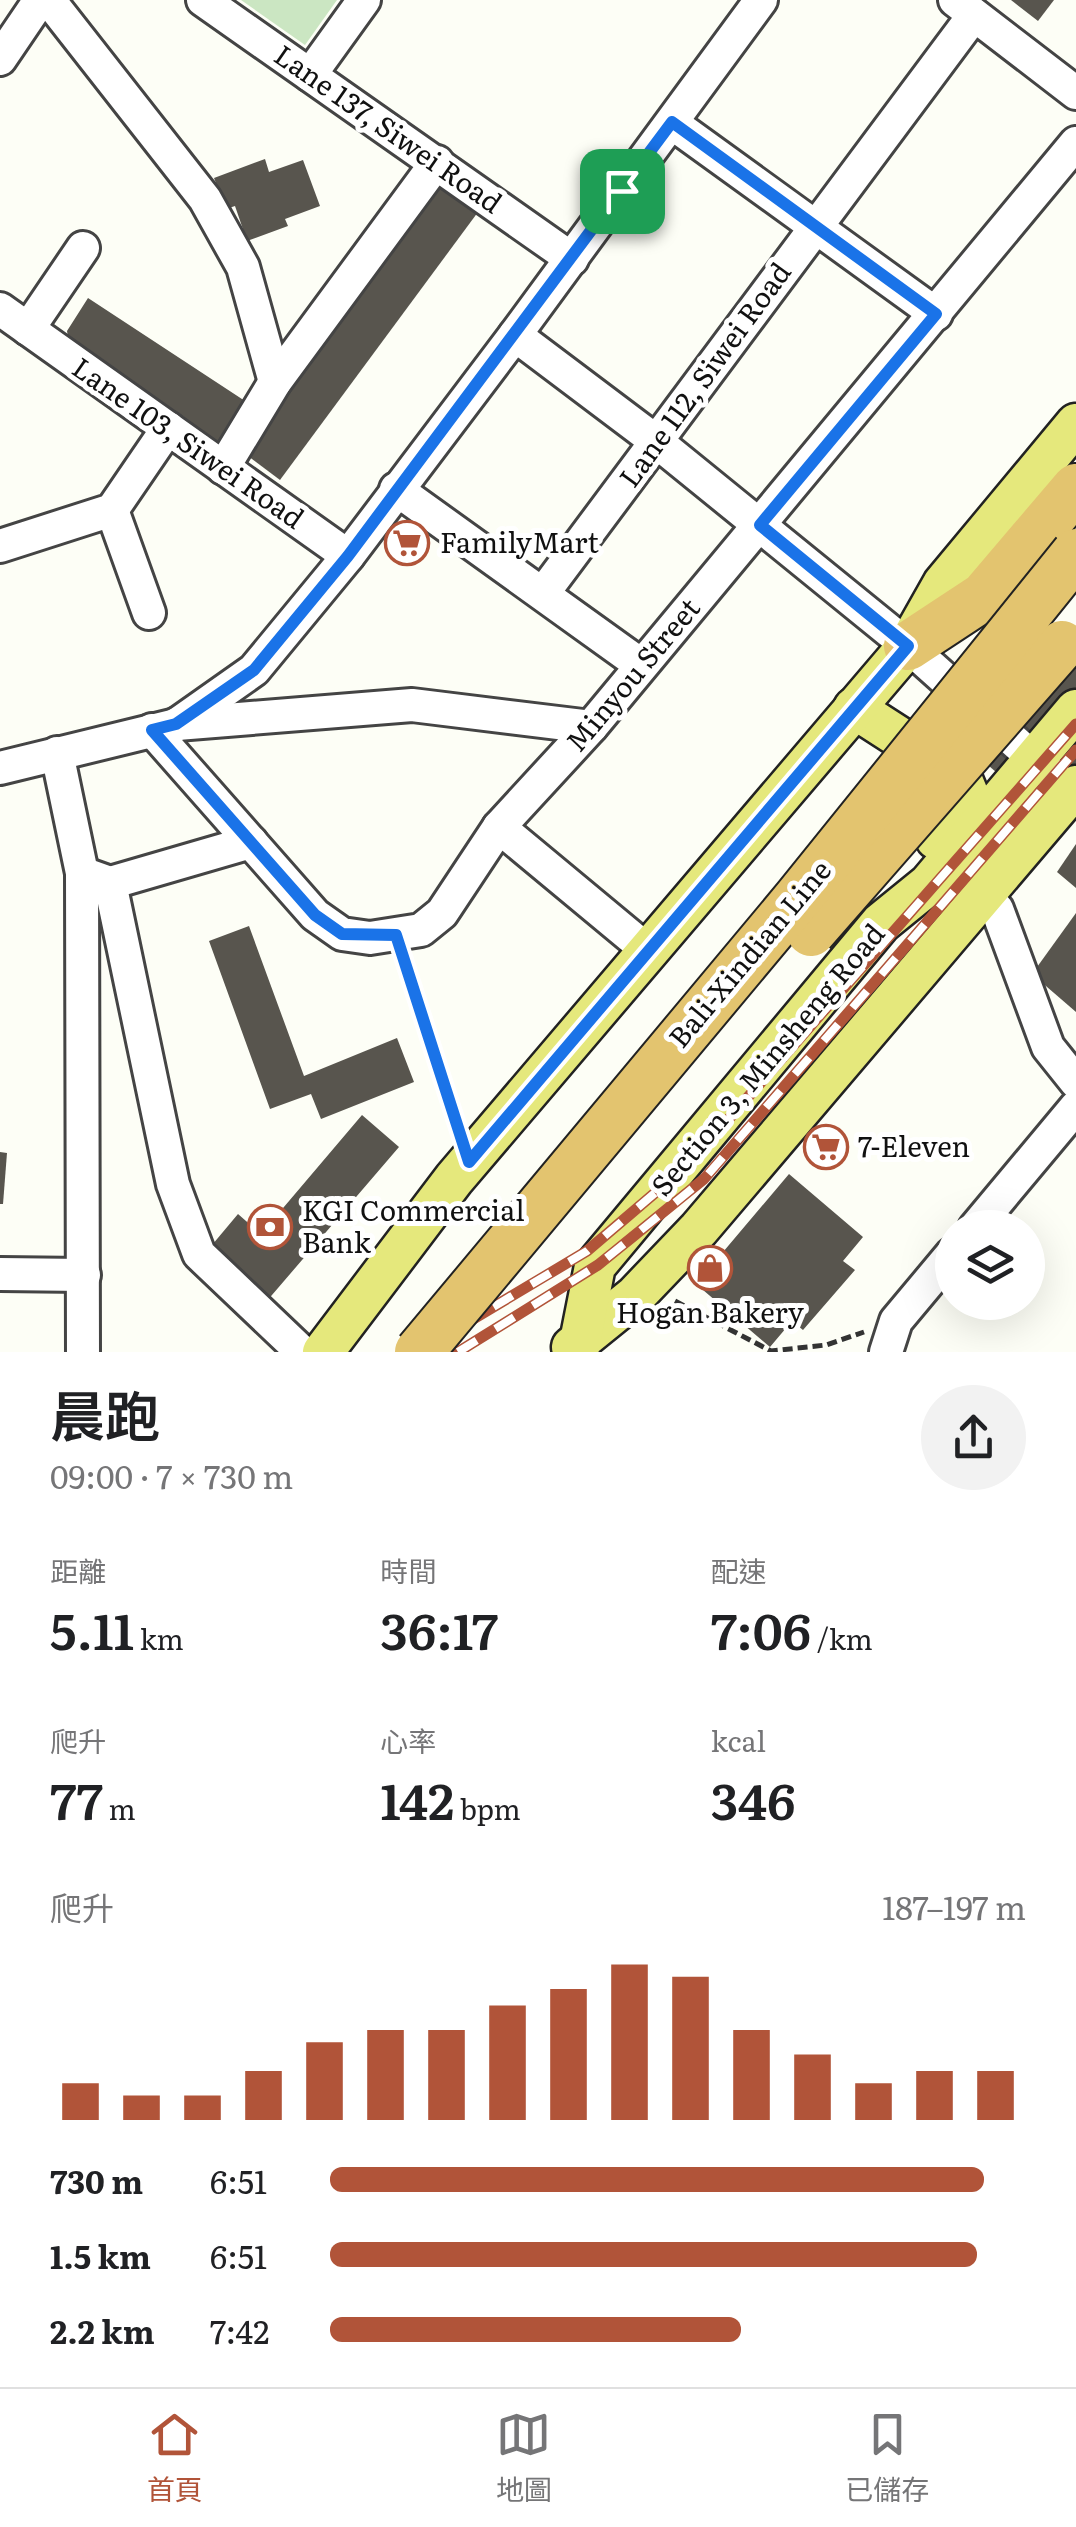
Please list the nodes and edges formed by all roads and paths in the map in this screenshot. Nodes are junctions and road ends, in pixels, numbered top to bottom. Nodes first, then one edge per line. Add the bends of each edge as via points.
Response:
1 (40, 0) edge
2 (49, 0) edge
3 (204, 0) edge
4 (364, 0) edge
5 (761, 0) edge
6 (965, 8) edge
7 (0, 59) edge
8 (310, 75) junction
9 (1076, 93) edge
10 (672, 122) junction
11 (1076, 143) edge
12 (438, 162) junction
13 (814, 225) junction
14 (83, 248) dead end
15 (572, 259) junction
16 (0, 309) edge
17 (936, 314) junction
18 (28, 329) junction
19 (516, 335) junction
20 (275, 382) junction
21 (1076, 424) edge
22 (168, 428) junction
23 (656, 442) junction
24 (224, 468) junction
25 (1076, 488) edge
26 (396, 489) junction
27 (112, 510) junction
28 (760, 525) junction
29 (0, 546) edge
30 (1076, 553) edge
31 (348, 556) junction
32 (1076, 566) edge
33 (544, 592) junction
34 (148, 613) dead end
35 (1060, 628) edge
36 (908, 646) junction
37 (641, 665) junction
38 (854, 708) junction
39 (1076, 710) edge
40 (164, 727) junction
41 (591, 727) junction
42 (57, 753) junction
43 (1035, 760) junction
44 (0, 768) edge
45 (1074, 789) edge
46 (499, 827) junction
47 (251, 842) junction
48 (96, 878) junction
49 (982, 894) junction
50 (881, 923) junction
51 (396, 935) junction
52 (646, 950) junction
53 (1076, 1082) edge
54 (1076, 1108) edge
55 (469, 1162) junction
56 (990, 1210) edge
57 (0, 1274) edge
58 (84, 1275) junction
59 (935, 1277) edge
60 (662, 1294) dead end
61 (891, 1337) edge
62 (574, 1349) edge
63 (83, 1352) edge
64 (302, 1352) edge
65 (323, 1352) edge
66 (419, 1352) edge
67 (458, 1352) edge

1 - 7 street
2 - 20 street via 205,199 243,267
3 - 8 street, Lane 137, Siwei Road
4 - 8 street
5 - 10 street
6 - 9 street
6 - 13 street, Lane 112, Siwei Road
8 - 12 street, Lane 137, Siwei Road
10 - 13 street
10 - 15 street
11 - 17 street, Minyou Street
12 - 15 street, Lane 137, Siwei Road
12 - 20 street
13 - 17 street
13 - 23 street, Lane 112, Siwei Road
14 - 18 street
15 - 19 street
16 - 18 street, Lane 103, Siwei Road
17 - 28 street, Minyou Street
18 - 22 street, Lane 103, Siwei Road
19 - 23 street
19 - 26 street
20 - 24 street
21 - 36 main road via 943,584
22 - 24 street, Lane 103, Siwei Road
22 - 27 street
23 - 28 street
23 - 33 street, Lane 112, Siwei Road
24 - 31 street, Lane 103, Siwei Road
25 - 36 highway via 984,596
26 - 31 street
26 - 33 street
27 - 29 street
27 - 34 street
28 - 36 street
28 - 37 street, Minyou Street
30 - 35 highway, Bali-Xindian Line, bridge
31 - 40 street via 254,670
32 - 35 highway, bridge
33 - 37 street
35 - 66 highway, Bali-Xindian Line, bridge
35 - 67 highway, Bali-Xindian Line, bridge
36 - 38 main road
36 - 43 street
37 - 41 street, Minyou Street
38 - 50 main road via 961,778 968,794 909,871
38 - 52 main road
39 - 43 main road, Section 3, Minsheng Road
40 - 41 street via 412,705
40 - 42 street
40 - 47 street, Minyou Street
41 - 46 street, Minyou Street
42 - 44 street
42 - 48 street
43 - 45 street
43 - 50 main road, Section 3, Minsheng Road via 929,884
45 - 49 main road, Section 3, Minsheng Road
46 - 51 street, Minyou Street via 442,913 421,930
46 - 52 street
47 - 48 street
47 - 51 street, Minyou Street via 315,915 342,934
48 - 58 street
48 - 64 street via 173,1184 198,1254
49 - 53 street via 997,909 1048,1048
49 - 62 main road, Section 3, Minsheng Road via 699,1229
50 - 62 main road, Section 3, Minsheng Road via 595,1266
51 - 55 path
52 - 55 main road
54 - 56 street
55 - 65 main road
57 - 58 street
58 - 63 street
59 - 61 street
60 - 61 path via 771,1352

